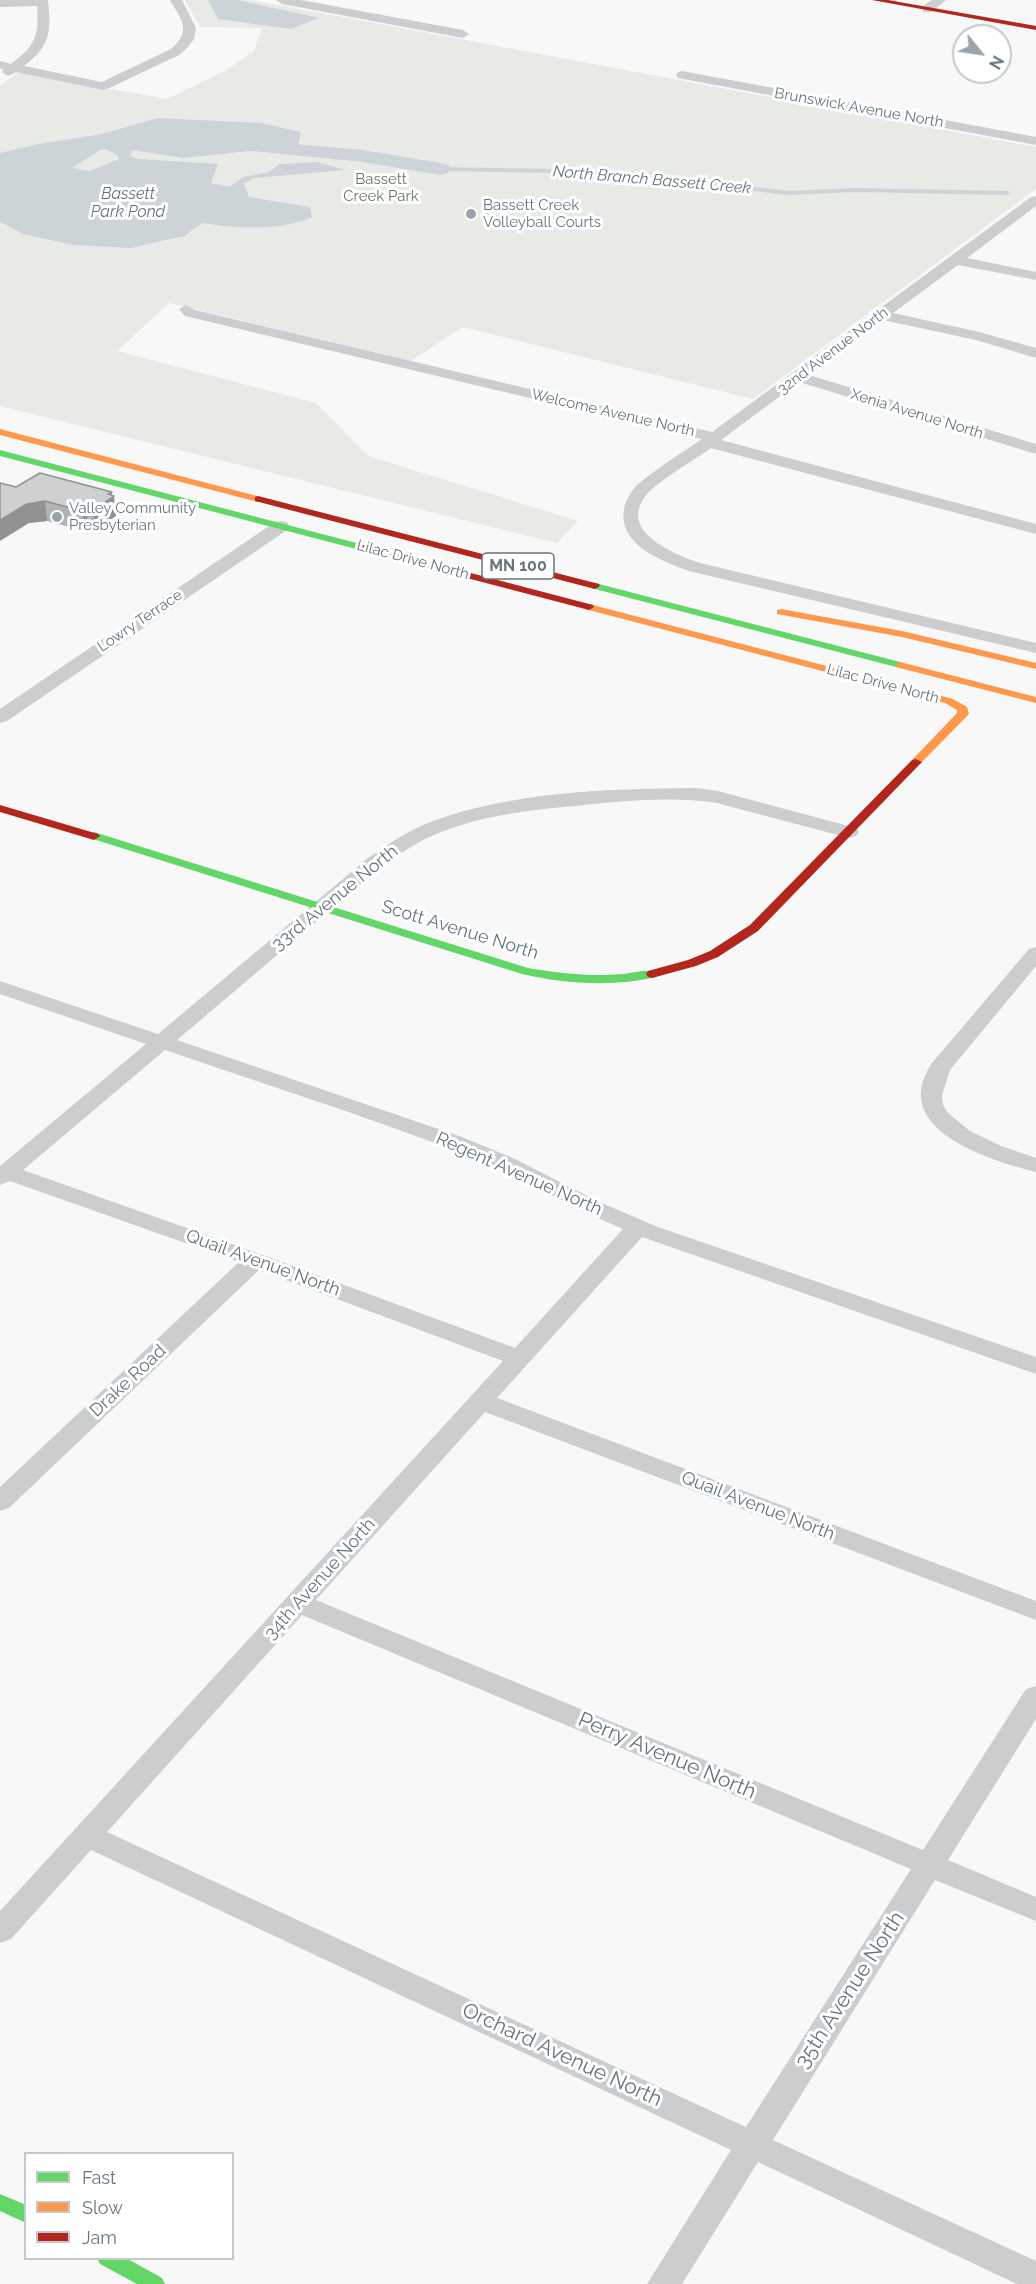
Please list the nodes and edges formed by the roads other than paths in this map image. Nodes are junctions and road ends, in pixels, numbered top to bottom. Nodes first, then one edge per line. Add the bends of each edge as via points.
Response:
1 (176, 0) edge
2 (282, 0) edge
3 (876, 0) edge
4 (940, 0) edge
5 (42, 1) edge
6 (0, 3) edge
7 (927, 9) junction
8 (1036, 27) edge
9 (463, 34) dead end
10 (0, 65) edge
11 (14, 68) junction
12 (682, 75) dead end
13 (0, 78) edge
14 (1036, 141) edge
15 (1034, 203) edge
16 (956, 260) junction
17 (1036, 276) edge
18 (186, 309) dead end
19 (881, 315) junction
20 (1036, 353) edge
21 (798, 377) junction
22 (0, 432) edge
23 (712, 438) junction
24 (1036, 449) edge
25 (0, 453) edge
26 (281, 526) junction
27 (1036, 529) edge
28 (1036, 648) edge
29 (1036, 666) edge
30 (1036, 677) edge
31 (1036, 700) edge
32 (963, 709) joint
33 (0, 717) edge
34 (0, 808) edge
35 (849, 832) junction
36 (324, 906) junction
37 (1036, 953) edge
38 (0, 987) edge
39 (161, 1042) junction
40 (1036, 1166) edge
41 (3, 1175) edge
42 (639, 1226) junction
43 (255, 1260) junction
44 (519, 1358) junction
45 (1036, 1366) edge
46 (480, 1401) junction
47 (0, 1502) edge
48 (298, 1603) junction
49 (1036, 1611) edge
50 (1036, 1696) edge
51 (87, 1835) junction
52 (930, 1865) junction
53 (1036, 1909) edge
54 (0, 1931) edge
55 (752, 2143) junction
56 (0, 2202) edge
57 (24, 2214) edge
58 (109, 2260) edge
59 (1036, 2277) edge
60 (155, 2284) edge
61 (664, 2284) edge

1 - 11 street via 191,31 184,45 103,86
2 - 9 street
3 - 7 main road
4 - 7 street
5 - 6 street
5 - 11 street via 44,36 33,54
7 - 8 main road
10 - 11 street
11 - 13 street
12 - 14 street, Brunswick Avenue North
15 - 16 street, 32nd Avenue North
16 - 17 street
16 - 19 street, 32nd Avenue North
18 - 23 street, Welcome Avenue North
19 - 20 street
19 - 21 street, 32nd Avenue North
21 - 23 street, 32nd Avenue North
21 - 24 street, Xenia Avenue North
22 - 31 main road, MN 100
23 - 27 street, Welcome Avenue North via 717,445
23 - 28 street, 32nd Avenue North via 641,490 632,502 630,517 635,531 668,558
25 - 26 main road, Lilac Drive North
26 - 32 main road, Lilac Drive North via 949,701
26 - 33 street, Lowry Terrace
29 - 30 main road via 902,634 775,610
32 - 35 main road, Scott Avenue North via 960,719
34 - 36 main road, Scott Avenue North
35 - 36 street, 33rd Avenue North via 740,801 696,794 622,795 518,806 460,819 401,844
35 - 36 main road, Scott Avenue North via 735,944 680,968 648,975 603,978 540,974 506,967
36 - 39 street, 33rd Avenue North
37 - 40 street via 940,1068 931,1089 932,1105 945,1123 963,1137
38 - 39 street, Regent Avenue North
39 - 41 street, 33rd Avenue North
39 - 42 street, Regent Avenue North via 454,1142
41 - 43 street, Quail Avenue North
42 - 44 street, 34th Avenue North
42 - 45 street, Regent Avenue North
43 - 44 street, Quail Avenue North
43 - 47 street, Drake Road
44 - 46 street, 34th Avenue North
46 - 48 street, 34th Avenue North
46 - 49 street, Quail Avenue North
48 - 51 street, 34th Avenue North
48 - 52 street, Perry Avenue North
50 - 52 street, 35th Avenue North
51 - 54 street, 34th Avenue North
51 - 55 street, Orchard Avenue North
52 - 53 street, Perry Avenue North
52 - 55 street, 35th Avenue North
55 - 59 street, Orchard Avenue North
55 - 61 street, 35th Avenue North
56 - 57 main road
58 - 60 main road

